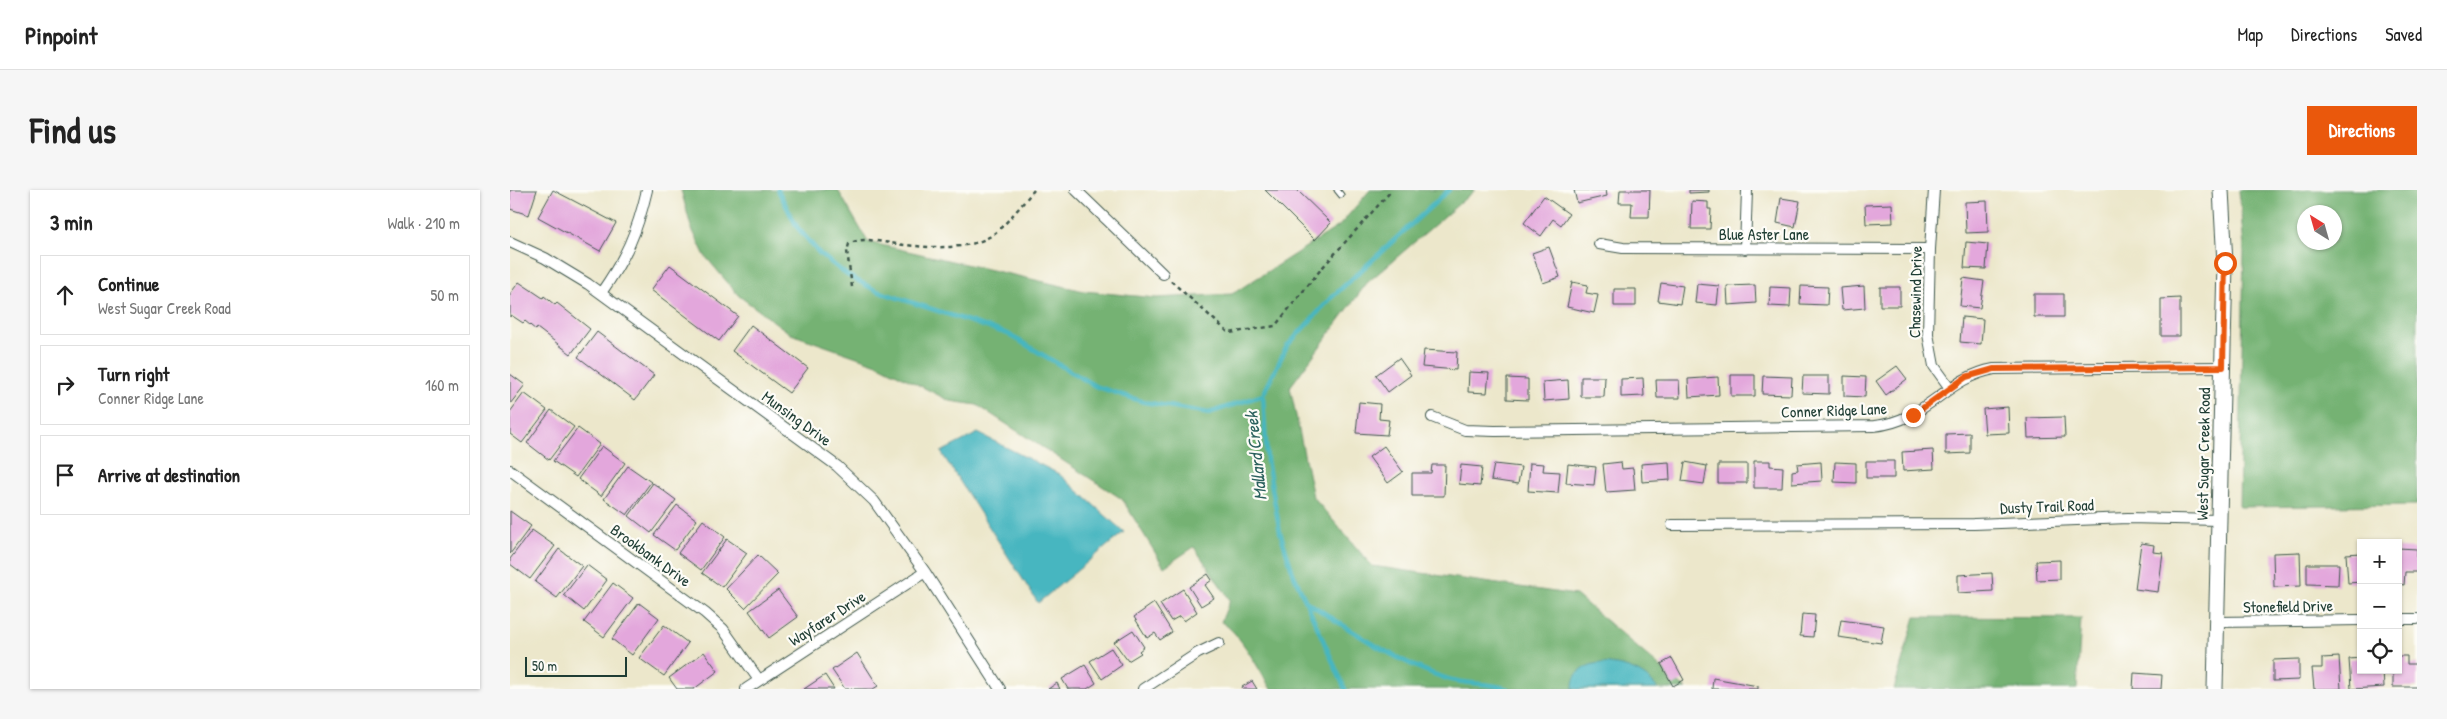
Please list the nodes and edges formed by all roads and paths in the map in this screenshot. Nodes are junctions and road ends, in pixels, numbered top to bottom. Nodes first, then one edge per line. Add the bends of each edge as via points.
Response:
1 (647, 190) edge
2 (1034, 190) edge
3 (1076, 190) edge
4 (1392, 190) edge
5 (1747, 190) edge
6 (1934, 190) edge
7 (2221, 190) edge
8 (510, 242) edge
9 (1599, 244) dead end
10 (1745, 249) junction
11 (1930, 249) junction
12 (1163, 274) joint
13 (852, 287) dead end
14 (601, 293) junction
15 (2223, 367) junction
16 (1950, 388) junction
17 (1432, 417) dead end
18 (510, 470) edge
19 (2219, 520) junction
20 (1672, 525) dead end
21 (925, 572) junction
22 (2402, 619) edge
23 (2417, 619) edge
24 (2357, 620) edge
25 (2217, 622) junction
26 (1218, 643) dead end
27 (759, 680) junction
28 (746, 689) edge
29 (1000, 689) edge
30 (1143, 689) edge
31 (2215, 689) edge

1 - 14 street via 638,226 623,261
2 - 13 path via 986,239 928,248 858,240 849,244 846,248
3 - 12 street
4 - 12 path via 1275,326 1229,333
5 - 10 street
6 - 11 street, Chasewind Drive
7 - 15 main road, West Sugar Creek Road via 2225,263
8 - 14 street, Munsing Drive via 545,258
9 - 10 street, Blue Aster Lane via 1623,248
10 - 11 street, Blue Aster Lane
11 - 16 street, Chasewind Drive via 1928,334 1931,356 1934,366
14 - 21 street, Munsing Drive via 837,466 874,501
15 - 16 street, Conner Ridge Lane via 1994,369 1966,377
15 - 19 main road, West Sugar Creek Road
16 - 17 street, Conner Ridge Lane via 1913,415 1892,424 1874,426 1495,431 1465,430
18 - 27 street, Brookbank Drive via 706,613 723,629
19 - 20 street, Dusty Trail Road via 2128,518 1974,524
19 - 25 main road, West Sugar Creek Road
21 - 27 street, Wayfarer Drive
21 - 29 street, Munsing Drive
22 - 23 street
24 - 25 street, Stonefield Drive
25 - 31 main road, West Sugar Creek Road
26 - 30 street
27 - 28 street, Wayfarer Drive

